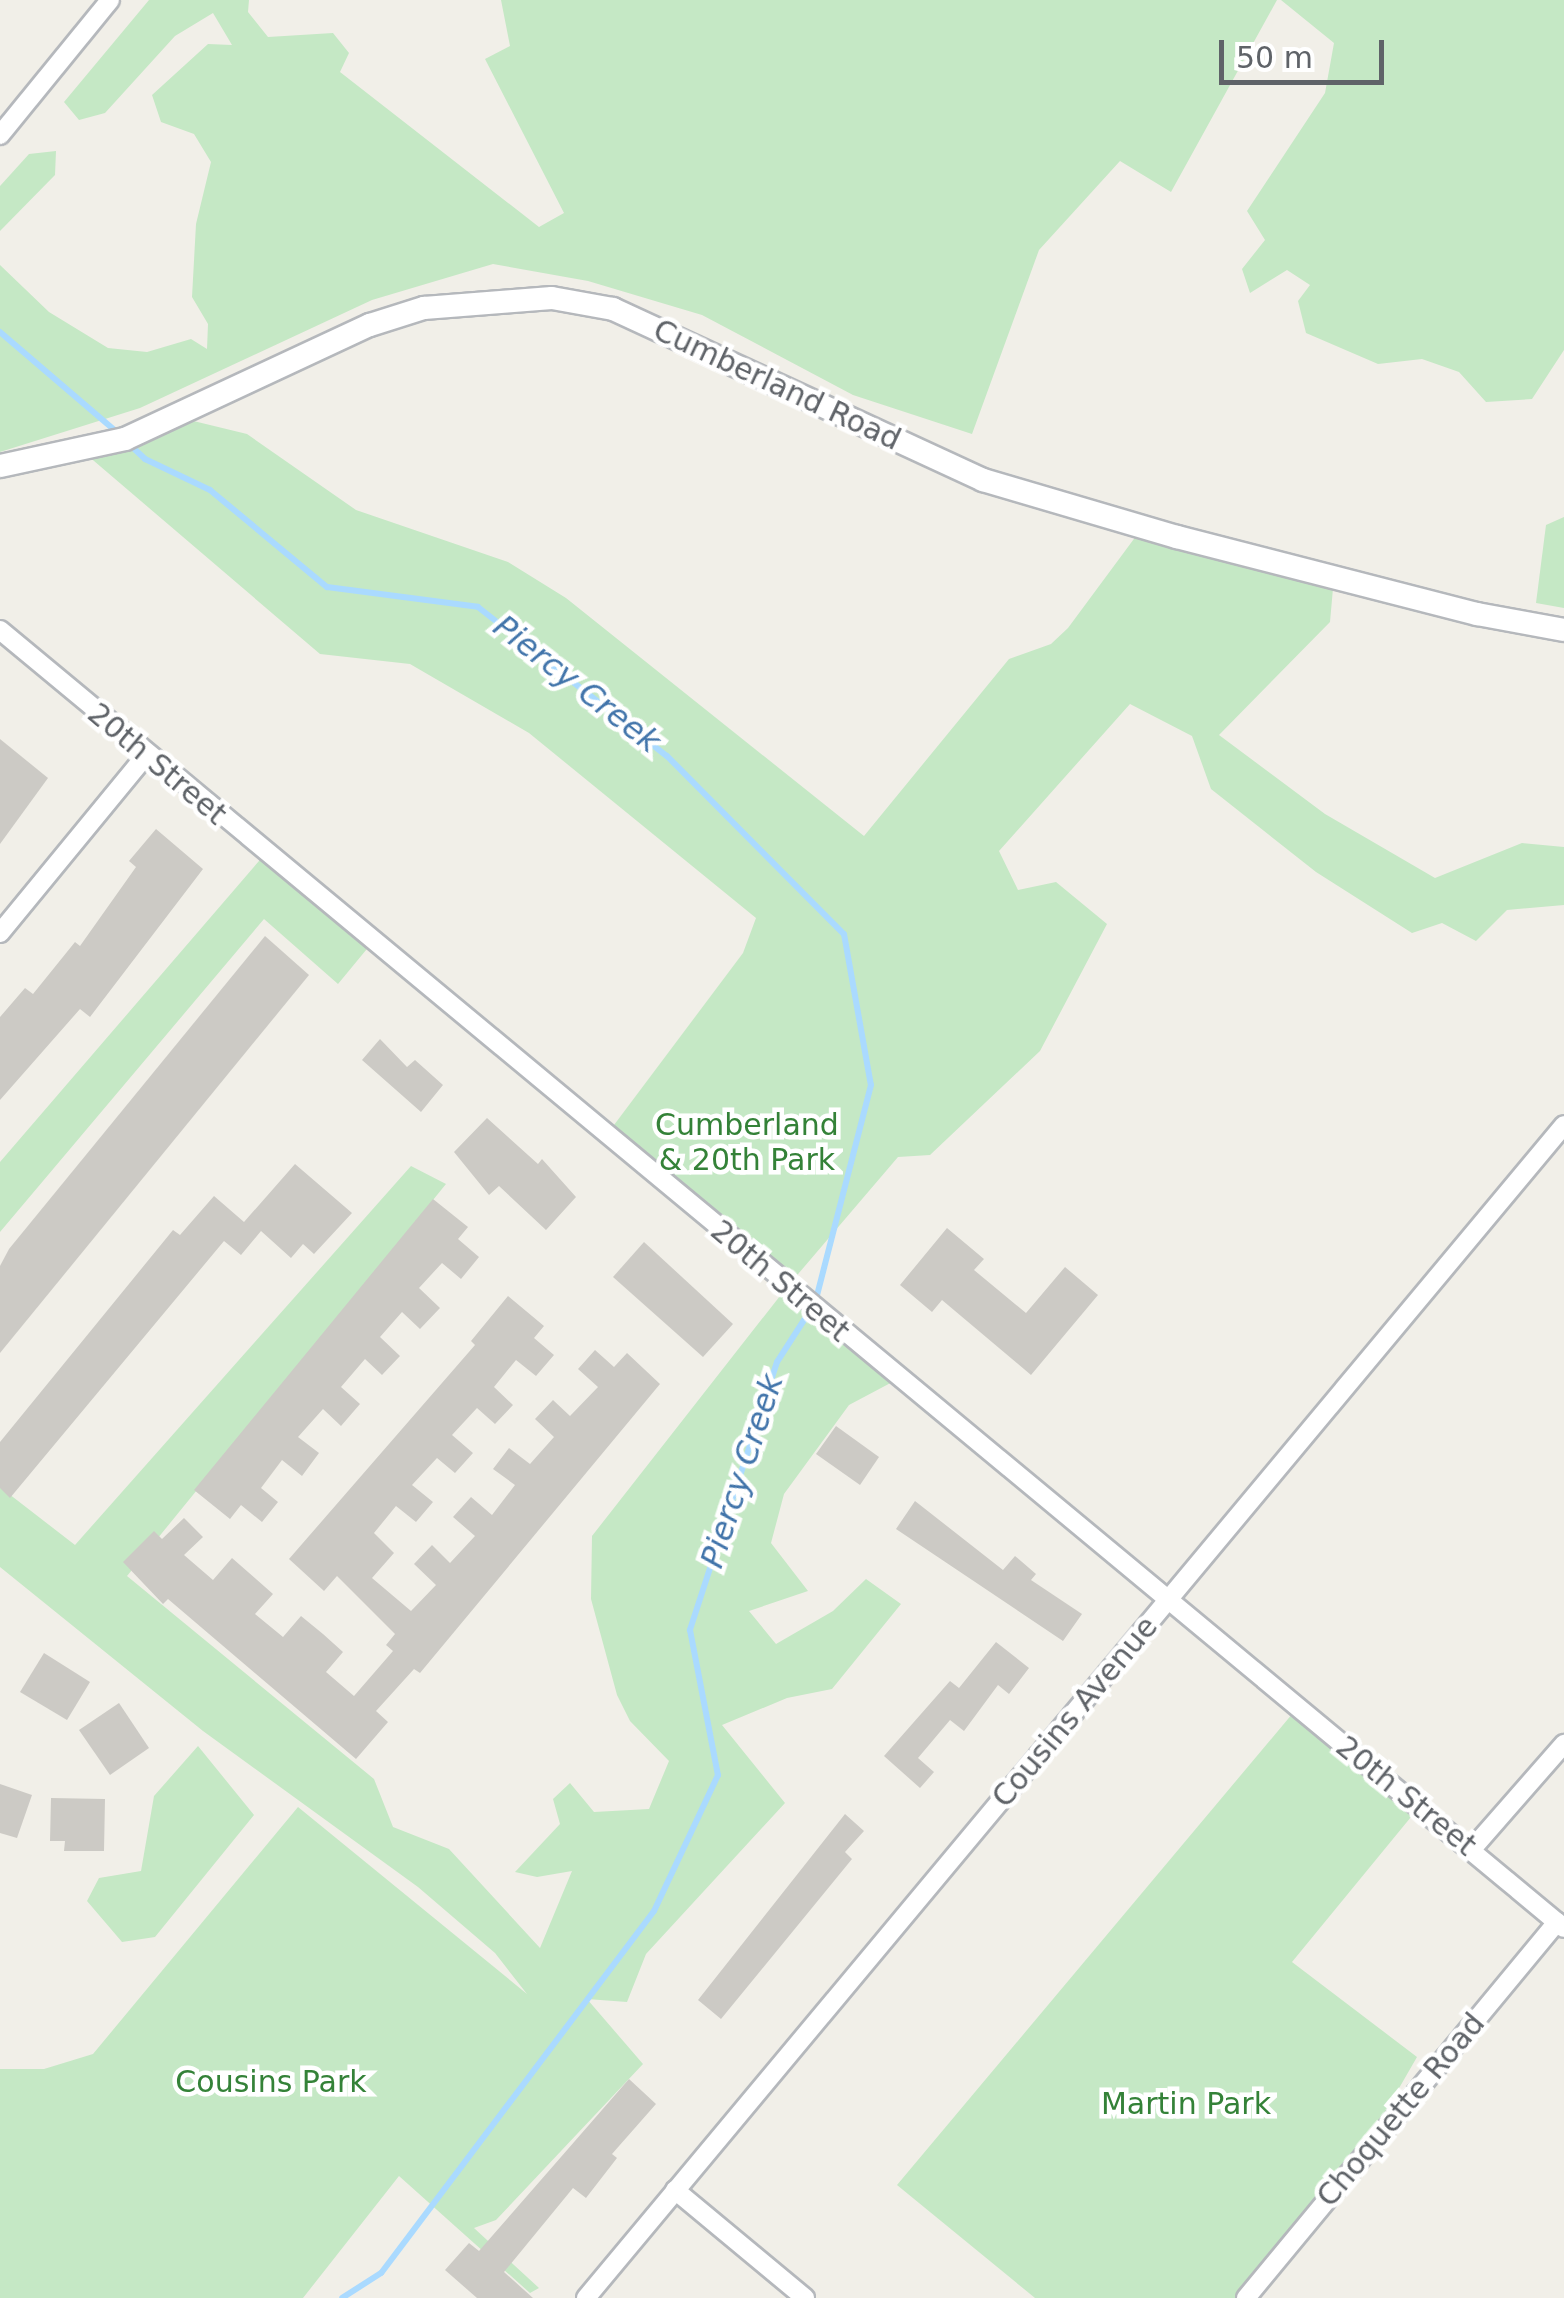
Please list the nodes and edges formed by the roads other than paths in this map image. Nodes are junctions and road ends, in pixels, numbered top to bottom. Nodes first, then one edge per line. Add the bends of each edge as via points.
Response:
1 (110, 0) edge
2 (0, 135) edge
3 (0, 466) edge
4 (0, 630) edge
5 (1564, 630) edge
6 (146, 755) junction
7 (0, 934) edge
8 (1564, 1126) edge
9 (1168, 1601) junction
10 (1564, 1744) edge
11 (1472, 1848) junction
12 (1560, 1925) edge
13 (675, 2190) junction
14 (586, 2298) edge
15 (805, 2298) edge
16 (1246, 2298) edge

1 - 2 street
3 - 5 street, Cumberland Road via 124,439 370,325 424,308 552,298 629,316 983,480 1177,537
4 - 6 street, 20th Street
6 - 7 street
6 - 9 street, 20th Street
8 - 9 street, Cousins Avenue
9 - 11 street, 20th Street
9 - 13 street, Cousins Avenue
10 - 11 street
11 - 12 street, 20th Street
12 - 16 street, Choquette Road
13 - 14 street, Cousins Avenue
13 - 15 street

